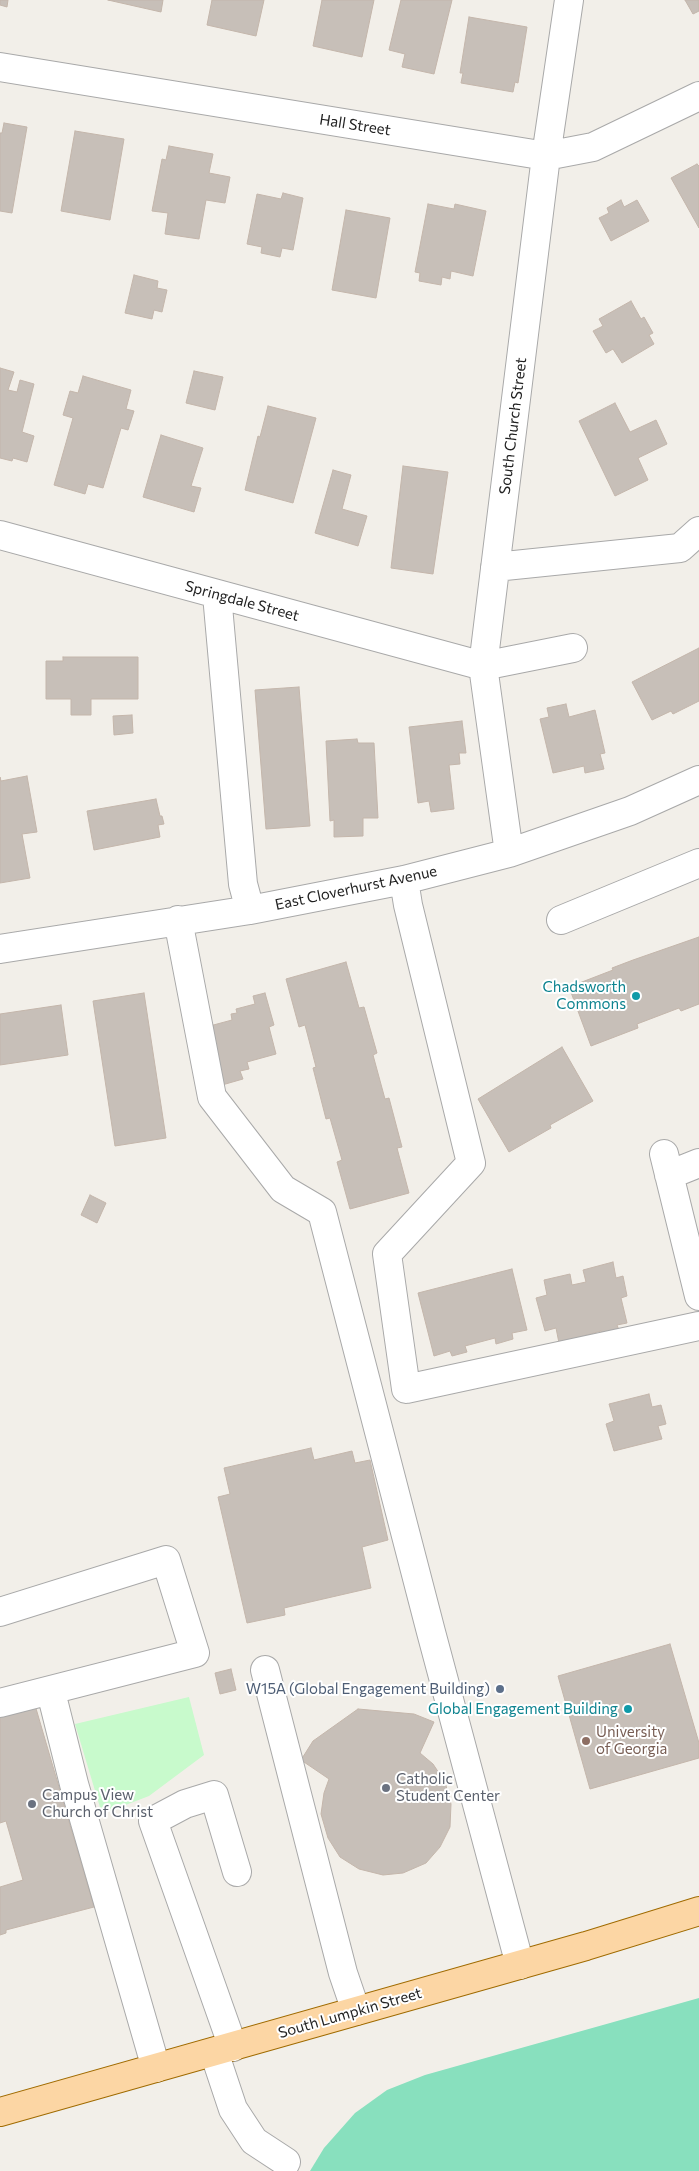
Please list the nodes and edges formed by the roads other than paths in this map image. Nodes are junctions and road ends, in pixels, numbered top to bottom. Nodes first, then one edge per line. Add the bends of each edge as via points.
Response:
1 (569, 0) edge
2 (0, 67) edge
3 (699, 96) edge
4 (546, 156) junction
5 (699, 531) edge
6 (0, 535) edge
7 (495, 567) junction
8 (218, 595) junction
9 (573, 648) dead end
10 (483, 666) junction
11 (699, 780) edge
12 (509, 853) junction
13 (699, 863) edge
14 (404, 880) junction
15 (250, 910) junction
16 (178, 920) junction
17 (561, 920) dead end
18 (0, 949) edge
19 (699, 1163) edge
20 (698, 1290) edge
21 (699, 1326) edge
22 (0, 1612) edge
23 (264, 1670) dead end
24 (51, 1692) junction
25 (0, 1703) edge
26 (237, 1872) dead end
27 (699, 1911) edge
28 (520, 1965) junction
29 (356, 2011) junction
30 (223, 2049) junction
31 (156, 2068) junction
32 (0, 2112) edge
33 (286, 2162) dead end

1 - 4 street, South Church Street
2 - 4 street, Hall Street
3 - 4 street, Hall Street via 593,147
4 - 7 street, South Church Street
5 - 7 street via 680,548
6 - 8 street, Springdale Street
7 - 10 street, South Church Street
8 - 10 street, Springdale Street
8 - 15 street via 243,884
9 - 10 street
10 - 12 street, South Church Street
11 - 12 street, East Cloverhurst Avenue via 630,811
12 - 14 street, East Cloverhurst Avenue
13 - 17 street
14 - 15 street, East Cloverhurst Avenue
14 - 21 street via 471,1163 387,1254 406,1389
15 - 16 street, East Cloverhurst Avenue
16 - 18 street, East Cloverhurst Avenue
16 - 28 street via 212,1097 283,1189 322,1212
19 - 20 street via 666,1165
22 - 24 street via 166,1560 195,1654
23 - 29 street via 343,1973
24 - 25 street
24 - 31 street via 74,1784
26 - 30 street via 214,1795 185,1804 154,1821
27 - 28 main road, South Lumpkin Street
28 - 29 main road, South Lumpkin Street
29 - 30 main road, South Lumpkin Street
30 - 31 main road, South Lumpkin Street
30 - 33 street via 233,2109 254,2141
31 - 32 main road, South Lumpkin Street

